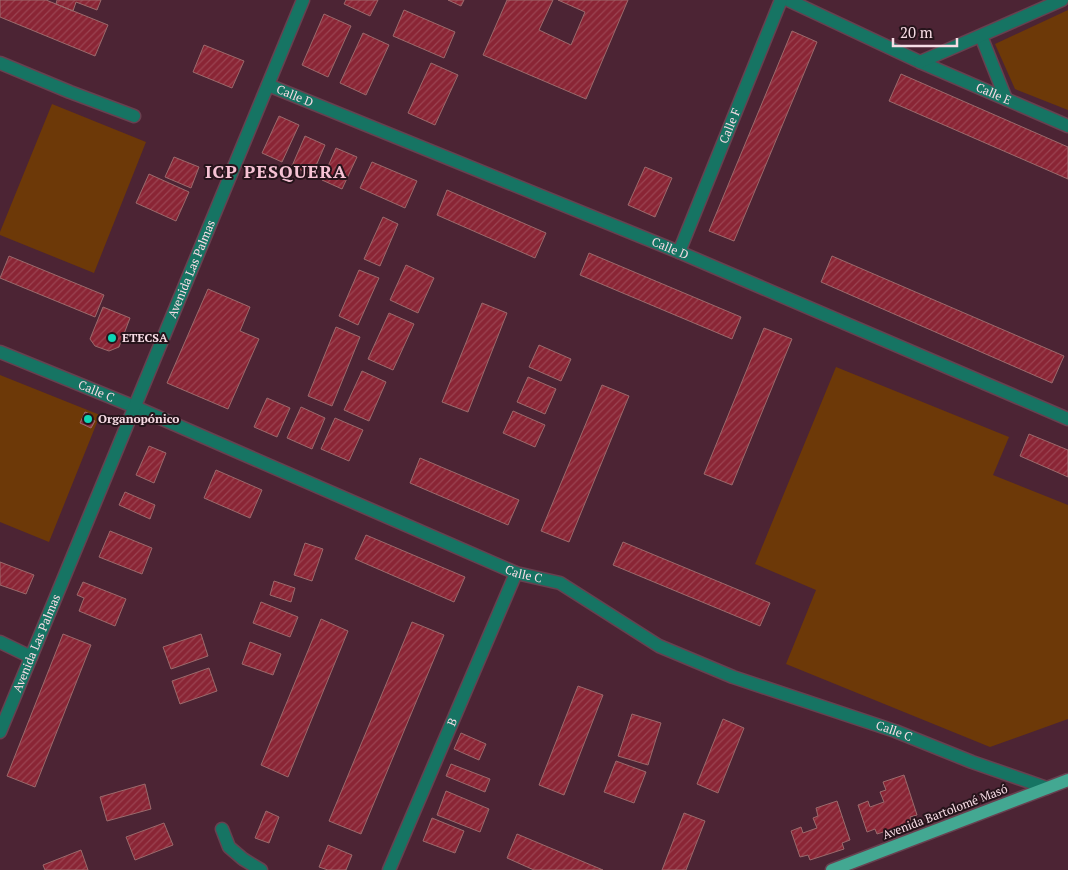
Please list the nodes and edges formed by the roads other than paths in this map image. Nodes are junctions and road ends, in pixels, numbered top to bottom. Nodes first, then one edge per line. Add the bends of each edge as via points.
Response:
1 (303, 0) edge
2 (781, 0) edge
3 (788, 0) edge
4 (1062, 0) edge
5 (981, 36) junction
6 (920, 62) junction
7 (0, 63) edge
8 (268, 85) junction
9 (1006, 99) junction
10 (134, 116) dead end
11 (1068, 126) edge
12 (679, 252) junction
13 (0, 352) edge
14 (135, 407) junction
15 (1068, 419) edge
16 (516, 573) junction
17 (0, 642) edge
18 (31, 657) junction
19 (0, 732) edge
20 (1068, 780) edge
21 (1047, 788) junction
22 (222, 829) dead end
23 (261, 870) edge
24 (389, 870) edge
25 (832, 870) edge

1 - 8 street, Avenida Las Palmas
2 - 12 street, Calle F
3 - 6 street, Calle E
4 - 5 street
5 - 6 street
5 - 9 street
6 - 9 street, Calle E
7 - 10 street
8 - 12 street, Calle D
8 - 14 street, Avenida Las Palmas
9 - 11 street, Calle E
12 - 15 street, Calle D
13 - 14 street, Calle C
14 - 16 street, Calle C
14 - 18 street, Avenida Las Palmas
16 - 21 street, Calle C via 560,583 659,646 733,677 895,731
16 - 24 street, B
17 - 18 street
18 - 19 street, Avenida Las Palmas
20 - 21 main road, Avenida Bartolomé Masó
21 - 25 main road, Avenida Bartolomé Masó
22 - 23 street via 229,847

